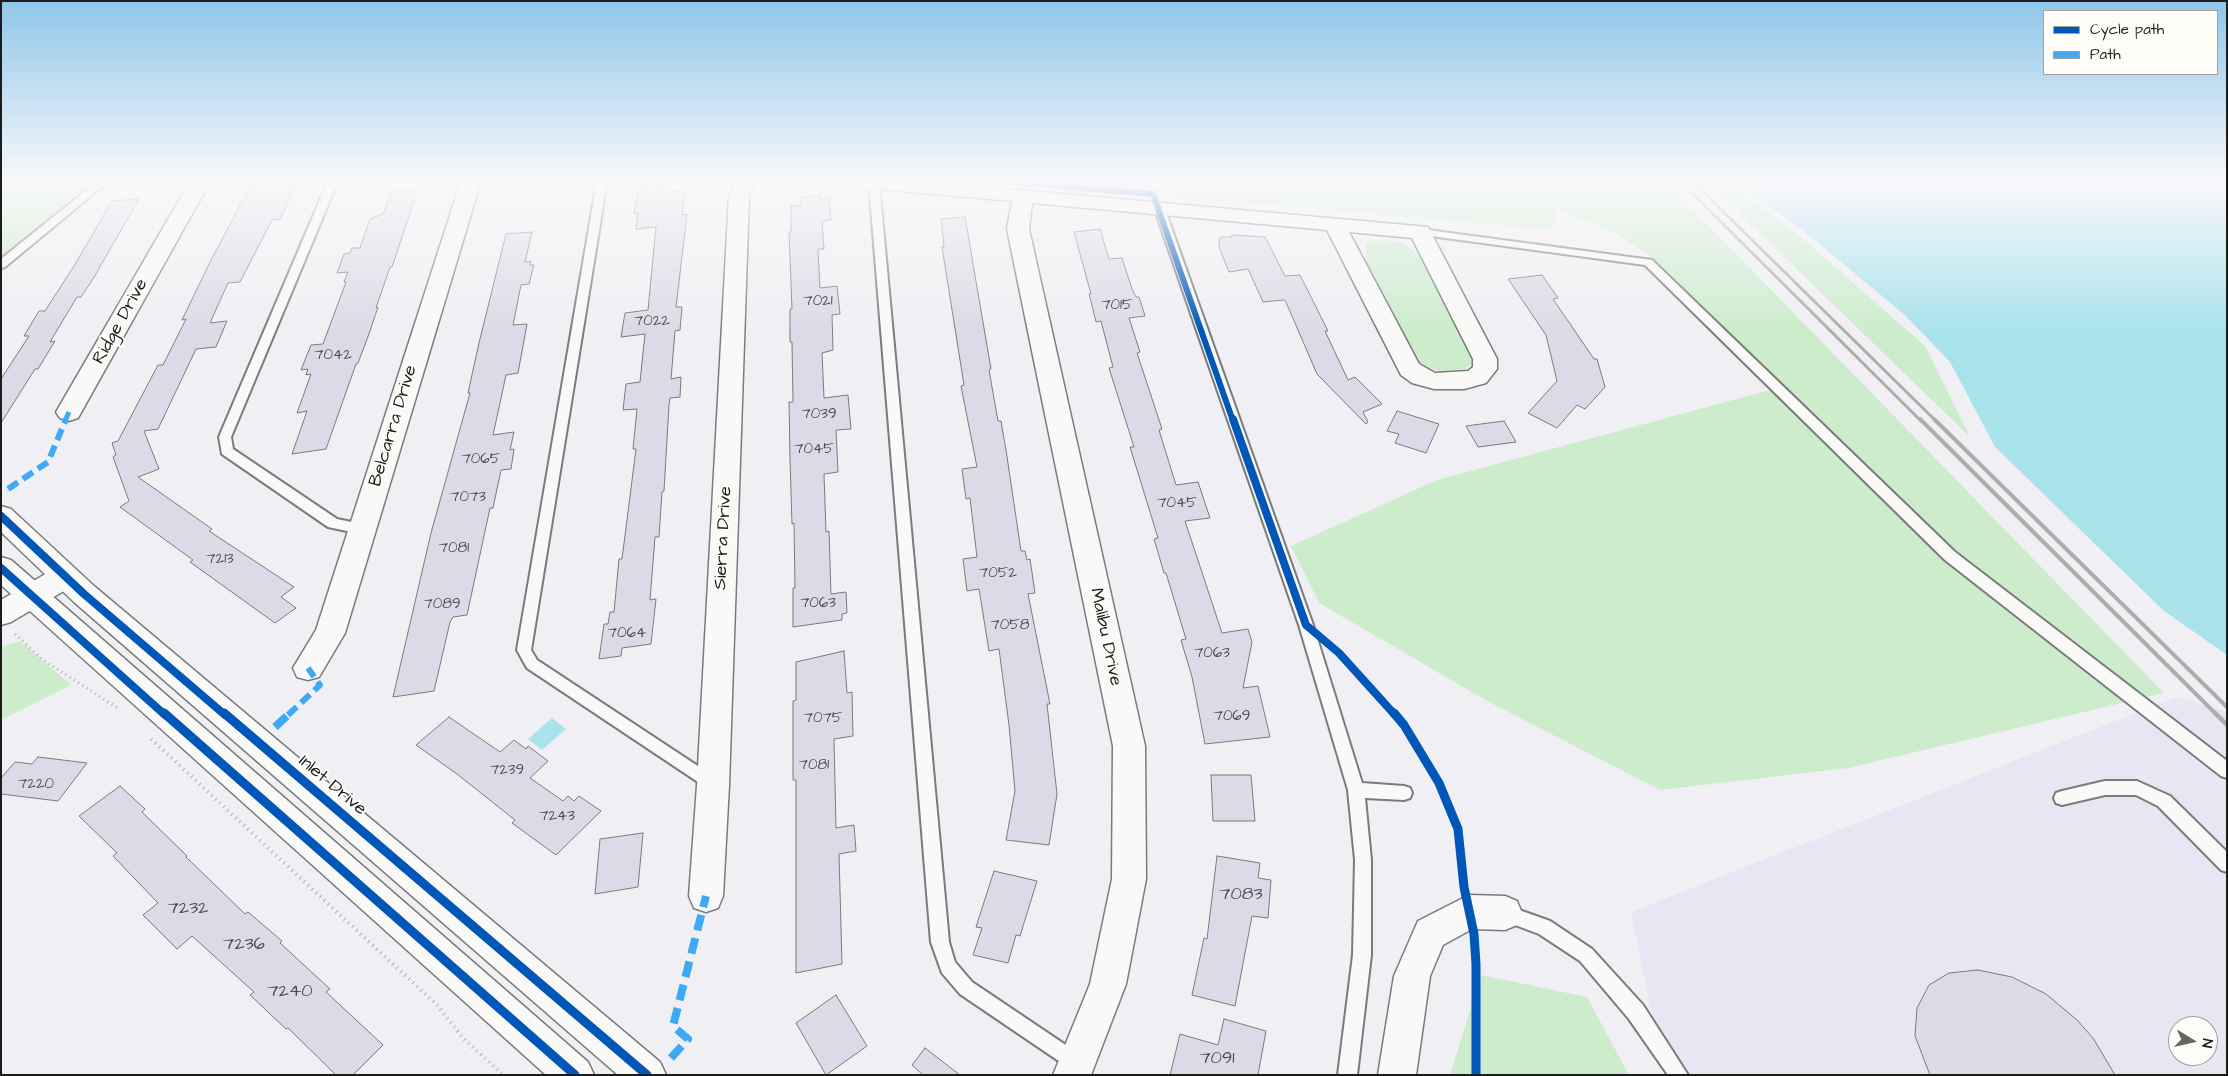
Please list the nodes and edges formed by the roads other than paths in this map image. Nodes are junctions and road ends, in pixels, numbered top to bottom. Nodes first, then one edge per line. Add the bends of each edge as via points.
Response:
1 (42, 231) edge
2 (172, 231) edge
3 (312, 231) edge
4 (455, 231) edge
5 (594, 231) edge
6 (737, 231) edge
7 (878, 231) edge
8 (1018, 231) edge
9 (1167, 231) edge
10 (1338, 231) edge
11 (1410, 231) edge
12 (1420, 232) junction
13 (1, 265) edge
14 (69, 412) dead end
15 (1, 516) edge
16 (361, 529) junction
17 (1, 568) edge
18 (64, 577) junction
19 (32, 596) junction
20 (8, 629) edge
21 (308, 668) dead end
22 (2227, 770) edge
23 (713, 785) junction
24 (1356, 790) junction
25 (1404, 793) dead end
26 (2062, 798) dead end
27 (2227, 864) edge
28 (706, 896) dead end
29 (1505, 913) joint
30 (1073, 1069) edge
31 (575, 1075) edge
32 (648, 1075) edge
33 (1347, 1075) edge
34 (1398, 1075) edge
35 (1679, 1075) edge

1 - 13 lane
2 - 14 street, Ridge Drive
3 - 16 lane via 225,437 227,451 333,523
4 - 16 street, Belcarra Drive
5 - 23 lane via 524,650 532,664
6 - 23 street, Sierra Drive
7 - 30 lane via 940,942 948,968 966,988
8 - 30 street, Malibu Drive via 1129,746 1129,879 1108,984
9 - 24 lane via 1306,625
10 - 12 street via 1410,369 1434,381 1464,381 1476,377 1485,369 1485,358
11 - 12 street
12 - 22 lane via 1648,262 1950,556
15 - 18 street, Inlet Drive
16 - 21 street, Belcarra Drive via 330,633
17 - 19 street
18 - 19 street
18 - 32 street, Inlet Drive
19 - 20 street
19 - 31 street
23 - 28 street, Sierra Drive
24 - 25 lane
24 - 33 lane via 1363,860 1362,955
26 - 27 lane via 2105,788 2137,788 2164,801
29 - 34 street via 1469,912 1430,932 1412,976
29 - 35 lane via 1544,927 1586,954 1636,1012

